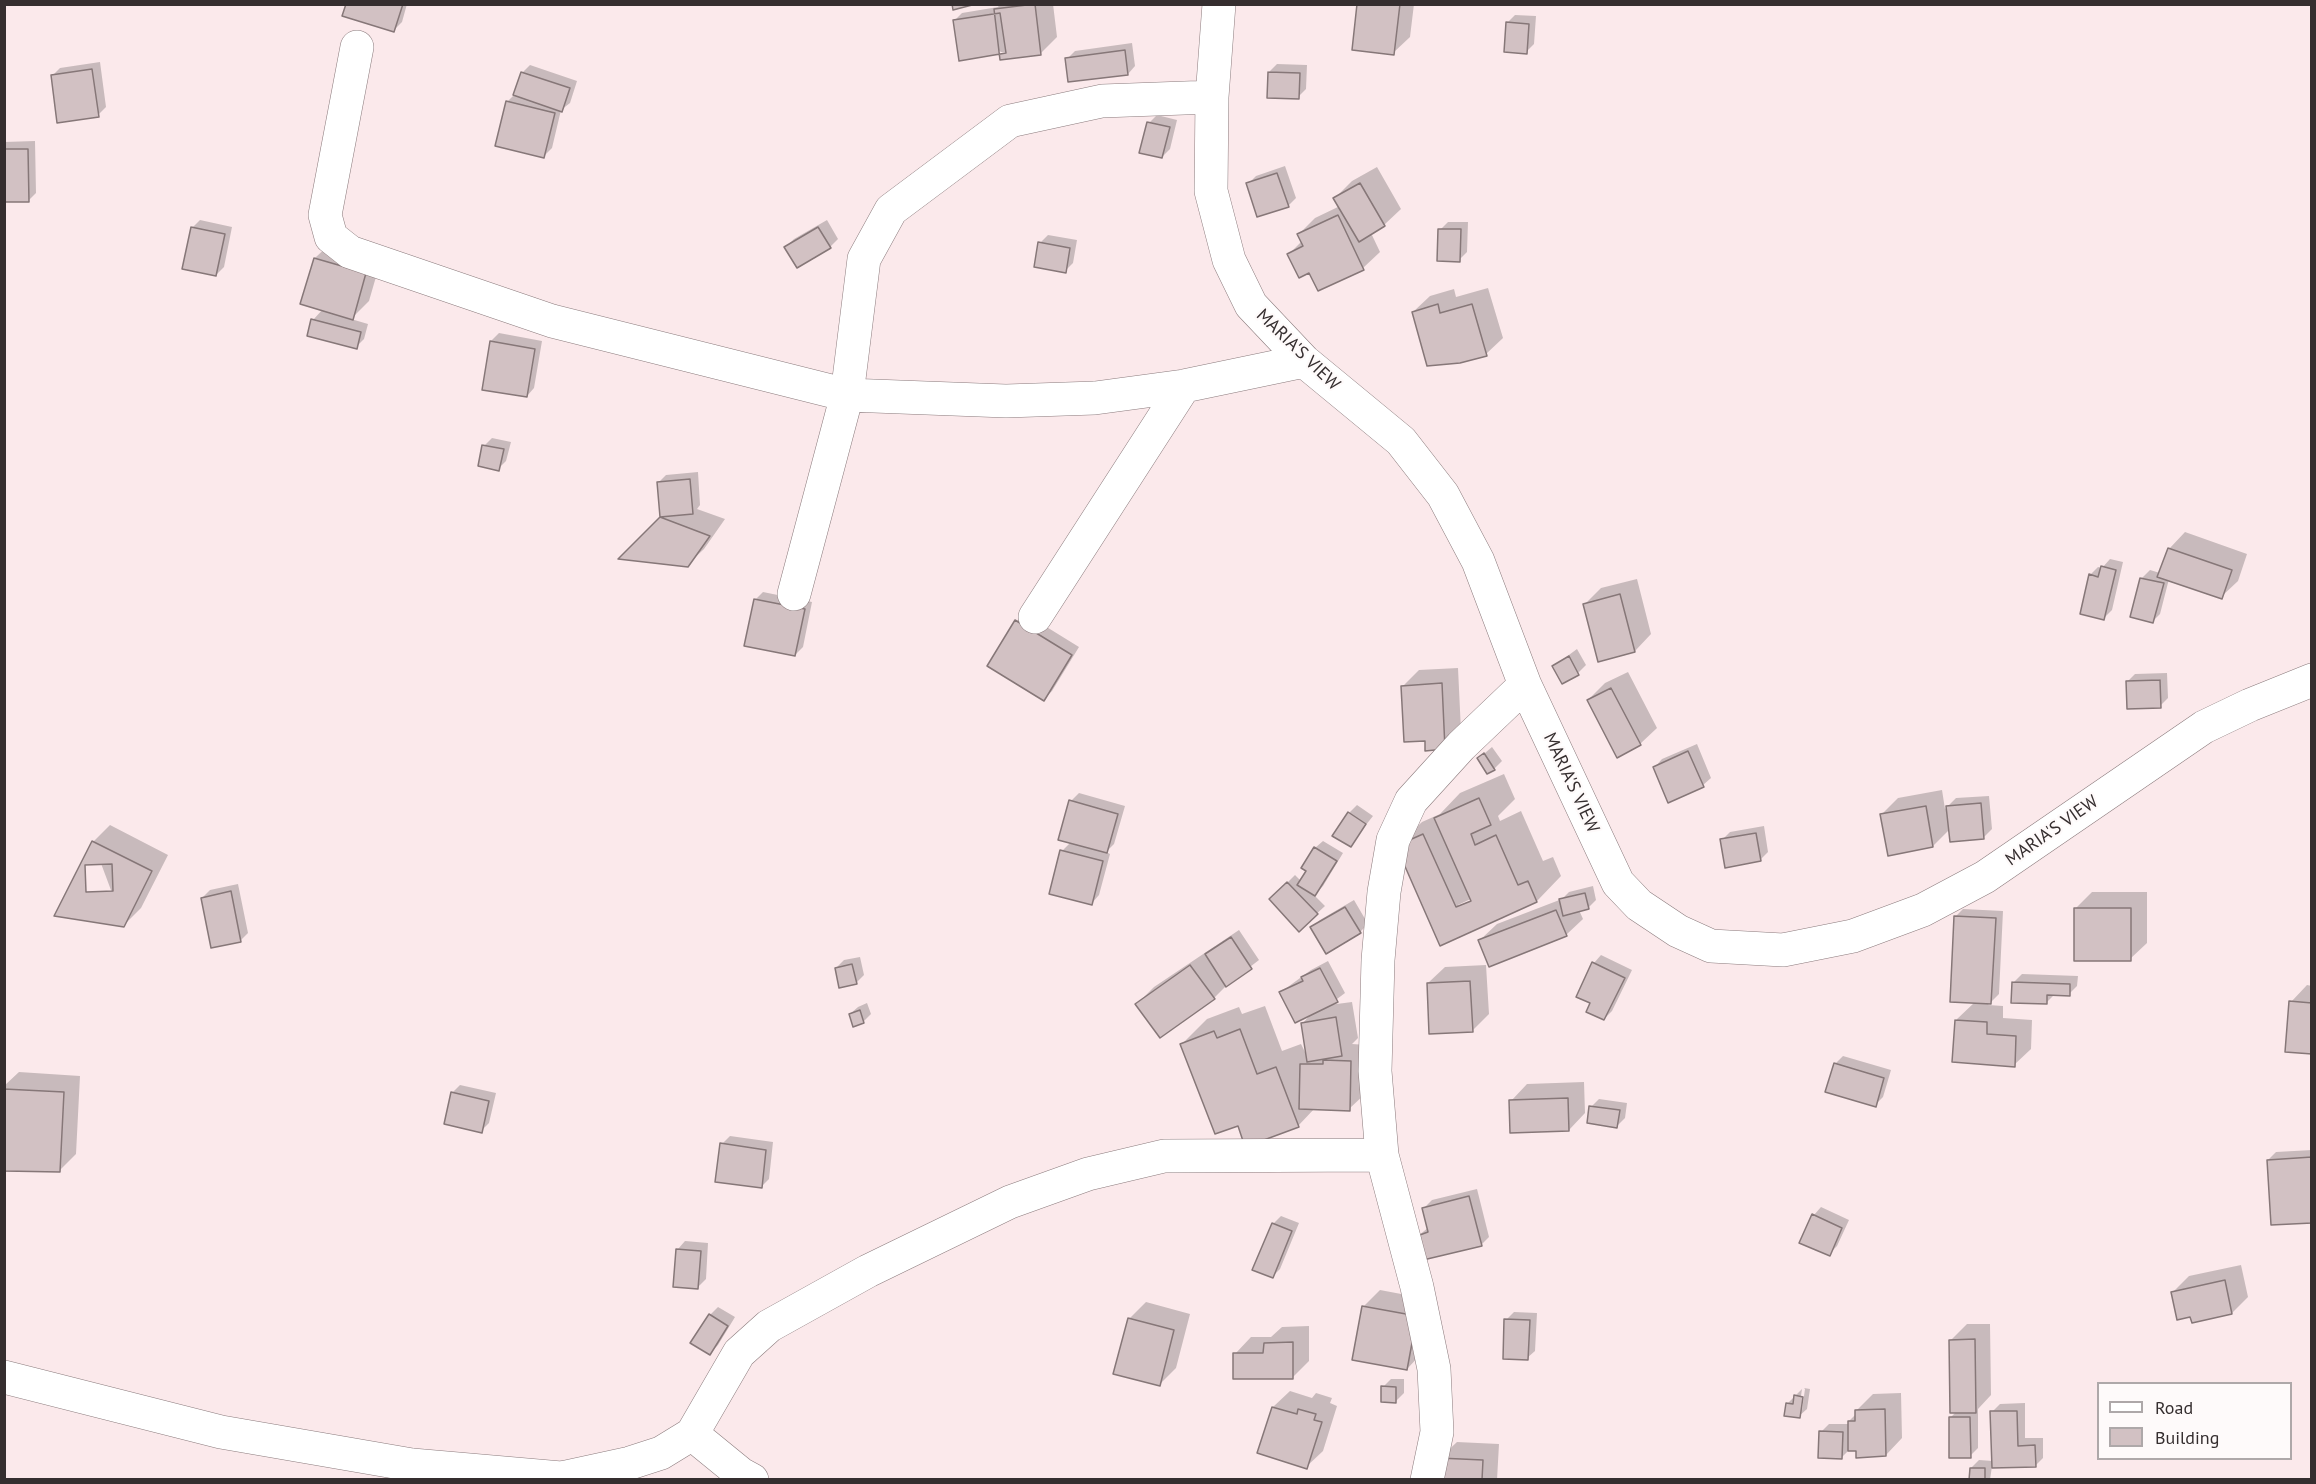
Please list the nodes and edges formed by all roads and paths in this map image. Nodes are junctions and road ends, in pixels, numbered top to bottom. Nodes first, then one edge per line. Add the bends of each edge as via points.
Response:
1 (1219, 4) edge
2 (357, 47) dead end
3 (1212, 97) junction
4 (1304, 361) junction
5 (1184, 386) junction
6 (847, 394) junction
7 (794, 594) dead end
8 (1035, 617) dead end
9 (2312, 680) edge
10 (1525, 685) junction
11 (1382, 1155) junction
12 (4, 1377) edge
13 (692, 1434) junction
14 (752, 1479) edge
15 (1427, 1479) edge

1 - 3 street, MARIA'S VIEW
2 - 6 street via 325,215 331,237 350,252 552,321
3 - 4 street, MARIA'S VIEW via 1211,191 1229,260 1251,305
3 - 6 street via 1102,101 1010,121 891,210 864,259
4 - 5 street
4 - 10 street, MARIA'S VIEW via 1401,441 1443,495 1478,561
5 - 6 street via 1095,398 1006,401
5 - 8 street
6 - 7 street
9 - 10 street, MARIA'S VIEW via 2204,727 1985,877 1923,910 1853,936 1783,950 1711,946 1678,931 1632,898 1618,883
10 - 11 street via 1411,801 1393,840 1378,960 1375,1071
11 - 13 street via 1164,1156 1088,1174 1010,1202 867,1271 769,1326 739,1353
11 - 15 street via 1434,1369 1437,1432
12 - 13 street via 221,1432 412,1465 561,1478 630,1464 660,1453
13 - 14 street

